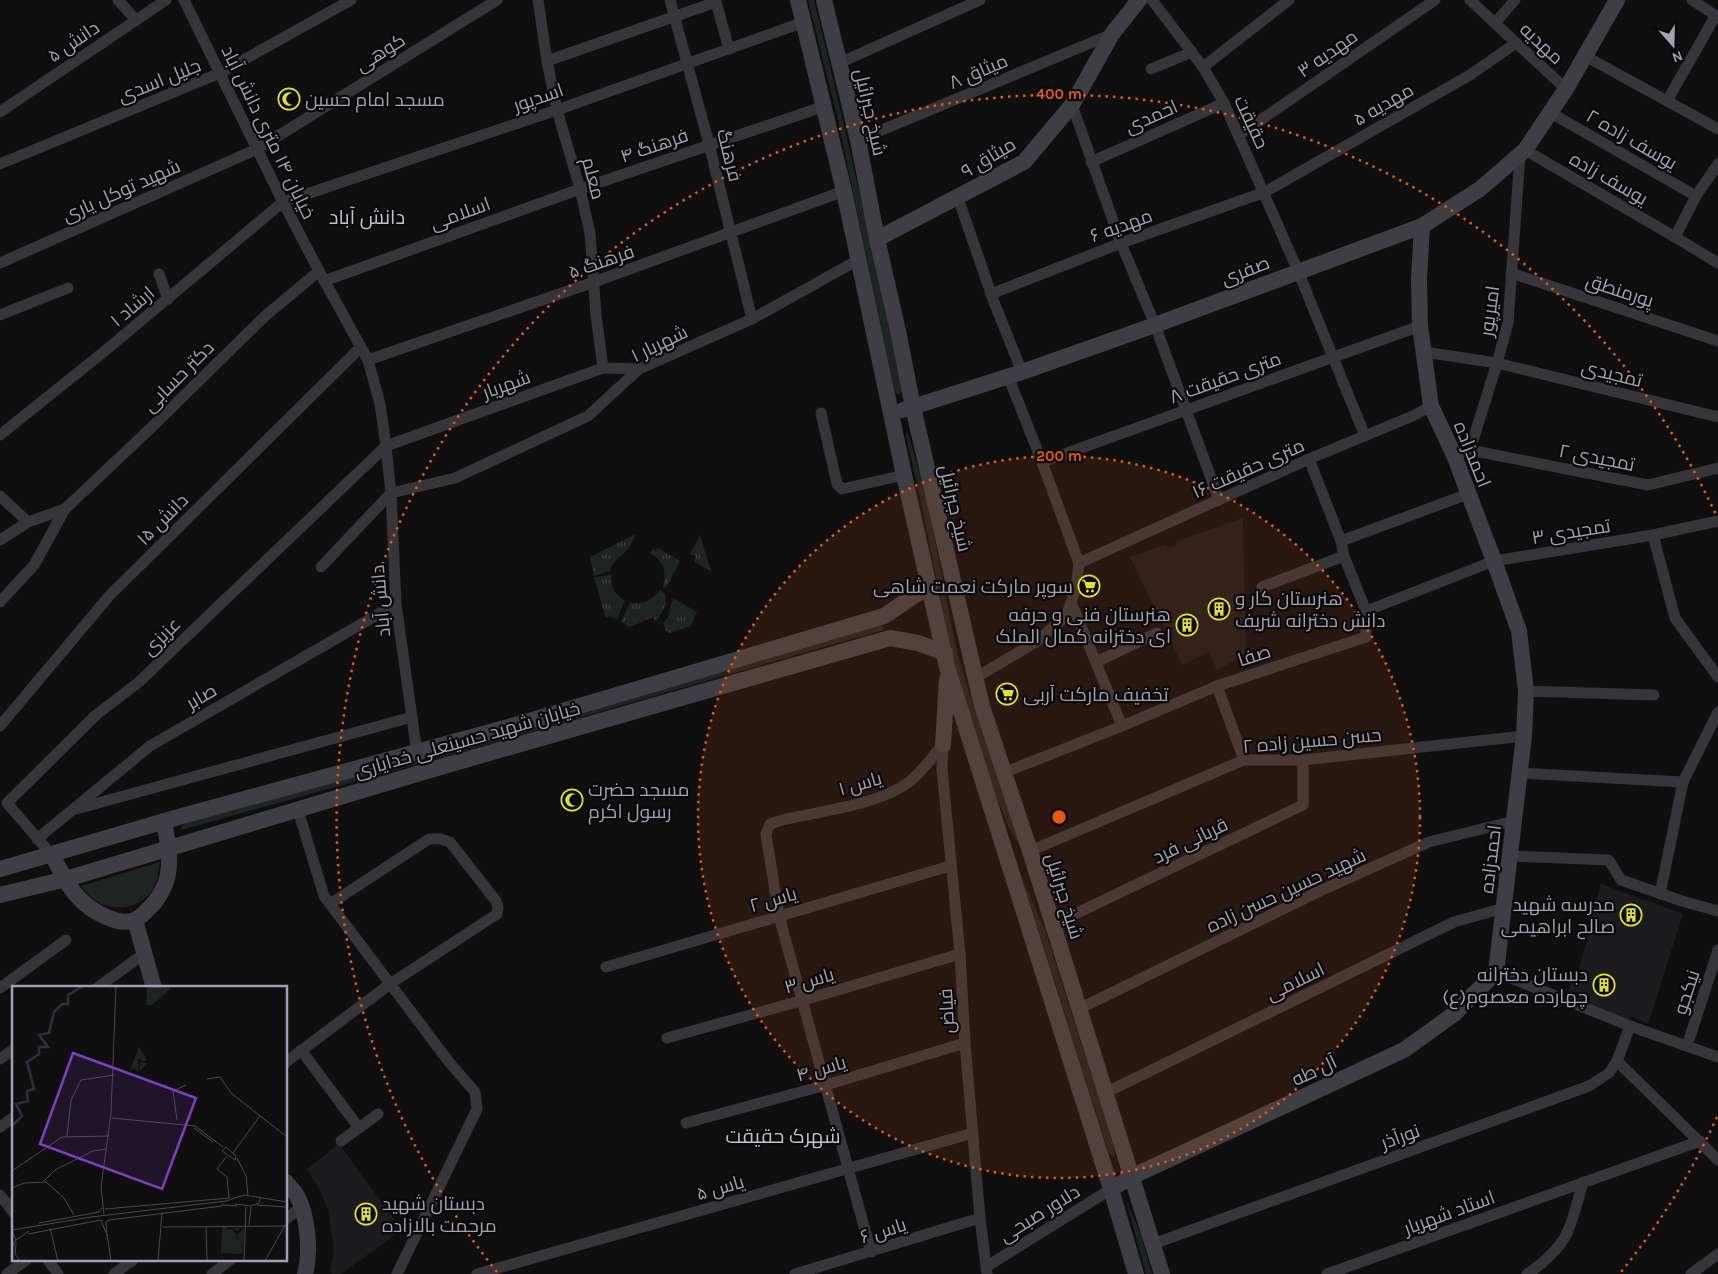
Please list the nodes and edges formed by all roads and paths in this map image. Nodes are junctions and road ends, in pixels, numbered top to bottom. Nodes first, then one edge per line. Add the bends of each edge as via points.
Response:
1 (118, 0) edge
2 (166, 0) edge
3 (184, 0) edge
4 (350, 0) edge
5 (497, 0) edge
6 (538, 0) edge
7 (670, 0) edge
8 (798, 0) edge
9 (824, 0) edge
10 (980, 0) edge
11 (1139, 0) edge
12 (1152, 0) edge
13 (1289, 0) edge
14 (1435, 0) edge
15 (1470, 0) edge
16 (1515, 0) edge
17 (1617, 0) edge
18 (1692, 0) edge
19 (674, 16) junction
20 (1717, 16) edge
21 (136, 20) junction
22 (804, 22) junction
23 (1495, 23) junction
24 (1112, 34) junction
25 (1516, 43) junction
26 (729, 49) junction
27 (1192, 52) junction
28 (1585, 56) junction
29 (547, 60) junction
30 (688, 62) junction
31 (839, 63) junction
32 (1203, 67) junction
33 (1151, 69) dead end
34 (220, 73) junction
35 (1566, 90) junction
36 (1667, 101) junction
37 (1224, 103) junction
38 (1072, 105) junction
39 (825, 106) junction
40 (557, 110) junction
41 (0, 112) edge
42 (1551, 113) junction
43 (1718, 128) edge
44 (1239, 135) junction
45 (858, 140) junction
46 (710, 144) junction
47 (256, 149) junction
48 (1522, 153) junction
49 (1092, 162) junction
50 (0, 164) edge
51 (1718, 164) edge
52 (580, 189) junction
53 (844, 190) junction
54 (1265, 192) junction
55 (1696, 196) junction
56 (958, 198) junction
57 (283, 202) junction
58 (1422, 226) junction
59 (731, 233) junction
60 (1675, 237) junction
61 (877, 239) junction
62 (1122, 243) junction
63 (858, 260) junction
64 (0, 263) edge
65 (1718, 263) edge
66 (1298, 271) junction
67 (1511, 272) junction
68 (160, 274) dead end
69 (321, 276) junction
70 (594, 282) junction
71 (68, 288) dead end
72 (991, 294) junction
73 (168, 299) junction
74 (0, 315) edge
75 (752, 319) junction
76 (1154, 325) junction
77 (1420, 326) junction
78 (1718, 340) edge
79 (360, 347) junction
80 (1424, 352) junction
81 (1332, 356) junction
82 (368, 360) junction
83 (1498, 363) junction
84 (603, 368) junction
85 (639, 369) junction
86 (1014, 374) junction
87 (1431, 406) junction
88 (913, 407) junction
89 (1186, 410) junction
90 (892, 413) junction
91 (821, 414) dead end
92 (1718, 417) edge
93 (0, 435) edge
94 (1365, 436) junction
95 (386, 446) junction
96 (1470, 450) junction
97 (1454, 455) junction
98 (1309, 460) junction
99 (1042, 462) junction
100 (1718, 468) edge
101 (904, 475) junction
102 (391, 493) junction
103 (1468, 494) junction
104 (0, 496) edge
105 (1219, 500) junction
106 (65, 509) junction
107 (1718, 521) edge
108 (28, 522) junction
109 (1653, 535) junction
110 (0, 540) edge
111 (1342, 541) junction
112 (1344, 556) junction
113 (1494, 561) junction
114 (1080, 563) junction
115 (321, 568) dead end
116 (930, 585) junction
117 (1262, 587) dead end
118 (0, 602) edge
119 (1071, 602) junction
120 (396, 604) junction
121 (1366, 611) junction
122 (884, 616) junction
123 (1157, 633) dead end
124 (890, 638) junction
125 (946, 660) junction
126 (1096, 662) junction
127 (1718, 677) edge
128 (975, 678) junction
129 (1217, 686) junction
130 (1526, 691) junction
131 (1654, 695) dead end
132 (1718, 712) edge
133 (412, 717) junction
134 (0, 726) edge
135 (1122, 726) junction
136 (1524, 736) junction
137 (970, 740) junction
138 (943, 745) junction
139 (417, 753) junction
140 (1244, 760) junction
141 (1303, 760) junction
142 (1003, 773) junction
143 (1520, 773) junction
144 (1683, 782) junction
145 (72, 810) junction
146 (298, 810) junction
147 (164, 821) junction
148 (1514, 821) junction
149 (37, 839) junction
150 (169, 848) junction
151 (1030, 851) junction
152 (51, 854) junction
153 (1510, 856) junction
154 (1008, 857) junction
155 (950, 866) junction
156 (0, 868) edge
157 (66, 879) junction
158 (1660, 894) junction
159 (0, 895) edge
160 (330, 904) junction
161 (1504, 908) junction
162 (1718, 911) edge
163 (780, 916) junction
164 (135, 920) junction
165 (1052, 925) junction
166 (66, 940) dead end
167 (1718, 950) edge
168 (960, 954) junction
169 (145, 955) junction
170 (606, 967) dead end
171 (1496, 972) junction
172 (390, 984) junction
173 (101, 986) edge
174 (153, 986) edge
175 (0, 988) edge
176 (804, 1000) junction
177 (1079, 1009) junction
178 (1630, 1026) junction
179 (667, 1038) dead end
180 (965, 1043) junction
181 (1687, 1046) junction
182 (12, 1050) edge
183 (301, 1050) junction
184 (1718, 1057) edge
185 (0, 1059) edge
186 (288, 1060) edge
187 (1617, 1061) junction
188 (826, 1085) junction
189 (1105, 1093) junction
190 (378, 1114) dead end
191 (12, 1118) edge
192 (686, 1123) dead end
193 (0, 1127) edge
194 (360, 1128) junction
195 (974, 1132) junction
196 (341, 1141) dead end
197 (1700, 1141) junction
198 (1718, 1160) edge
199 (847, 1168) junction
200 (1131, 1177) junction
201 (1583, 1182) junction
202 (288, 1184) edge
203 (1111, 1189) junction
204 (5, 1199) edge
205 (302, 1207) junction
206 (12, 1210) edge
207 (288, 1218) edge
208 (980, 1218) junction
209 (1153, 1244) junction
210 (871, 1252) junction
211 (1718, 1254) edge
212 (23, 1262) edge
213 (49, 1262) edge
214 (130, 1262) edge
215 (227, 1262) edge
216 (987, 1270) edge
217 (7, 1274) edge
218 (58, 1274) edge
219 (114, 1274) edge
220 (212, 1274) edge
221 (305, 1274) edge
222 (397, 1274) edge
223 (477, 1274) edge
224 (795, 1274) edge
225 (1136, 1274) edge
226 (1162, 1274) edge
227 (1327, 1274) edge
228 (1527, 1274) edge
229 (1691, 1274) edge

1 - 21 street
2 - 21 street, دانش ۵
3 - 34 street, خیابان ۱۴ متری دانش آباد
4 - 34 street, جلیل اسدی
5 - 47 street, کوهی
6 - 29 street, معلم
7 - 19 street, فرهنگ
8 - 22 street
9 - 31 street, شیخ جبرائیل
10 - 31 street
11 - 24 street, میثاق ۹
12 - 27 street, حقیقت
13 - 32 street
14 - 44 street, مهدیه ۳
15 - 23 street, مهدیه
16 - 23 street, مهدیه
17 - 28 street, صفری
18 - 20 street
19 - 26 street via 716,2
19 - 29 street
19 - 30 street, فرهنگ
20 - 36 street
21 - 41 street, دانش ۵
22 - 26 street, اسدپور
22 - 39 street
23 - 25 street, مهدیه
24 - 38 street, میثاق ۹
24 - 45 street, میثاق ۸
25 - 35 street, مهدیه
25 - 54 street, مهدیه ۵ via 1470,75
26 - 30 street, اسدپور
27 - 32 street, حقیقت
27 - 33 street
28 - 35 street, صفری
28 - 36 street
29 - 40 street, معلم
30 - 40 street, اسدپور
30 - 46 street, فرهنگ
31 - 45 street, شیخ جبرائیل
32 - 37 street, حقیقت
34 - 47 street, خیابان ۱۴ متری دانش آباد
34 - 50 street, جلیل اسدی
35 - 42 street, صفری
36 - 43 street
37 - 44 street, حقیقت
37 - 49 street, احمدی
38 - 49 street
38 - 56 street, میثاق ۹ via 1024,162
39 - 46 street, فرهنگ ۴
39 - 53 street
40 - 52 street, معلم
40 - 57 street, اسدپور
42 - 48 street, صفری
42 - 55 street, یوسف زاده ۲
44 - 54 street, حقیقت
45 - 61 street, شیخ جبرائیل
46 - 52 street, فرهنگ ۴
46 - 59 street, فرهنگ
47 - 57 street, خیابان ۱۴ متری دانش آباد
47 - 64 street, شهید توکل یاری
48 - 58 street, صفری via 1480,189
48 - 60 street, یوسف زاده
48 - 67 street, امیرپور
49 - 62 street
51 - 55 street
52 - 69 street, اسلامی
52 - 70 street, معلم via 590,233
53 - 59 street, فرهنگ ۵
53 - 63 street
54 - 62 street, مهدیه ۶
54 - 66 street, حقیقت
55 - 60 street
56 - 61 street, میثاق ۹
56 - 72 street
57 - 69 street, خیابان ۱۴ متری دانش آباد
57 - 73 street, ارشاد ۱
58 - 66 street, صفری
58 - 77 street, احمدزاده
59 - 70 street, فرهنگ ۵
59 - 75 street, فرهنگ
60 - 65 street, یوسف زاده
61 - 88 street, شیخ جبرائیل
62 - 72 street, مهدیه ۶
62 - 76 street
63 - 75 street, شهریار ۱
63 - 90 street
66 - 76 street, صفری
66 - 81 street, حقیقت
67 - 78 street, پورمنطق
67 - 83 street, امیرپور via 1508,323
68 - 73 street
69 - 79 street, خیابان ۱۴ متری دانش آباد
69 - 106 street, دکتر حسابی via 264,316
70 - 82 street, فرهنگ ۵
70 - 84 street, معلم
71 - 74 street
72 - 86 street
73 - 93 street, ارشاد ۱
75 - 85 street, شهریار ۱
76 - 86 street, صفری
76 - 89 street
77 - 80 street, احمدزاده
77 - 81 street, ۸ متری حقیقت
79 - 82 street, خیابان ۱۴ متری دانش آباد
79 - 134 street, دانش ۱۵ via 110,595
80 - 83 street, تمجیدی
80 - 87 street, احمدزاده
81 - 89 street, ۸ متری حقیقت
81 - 94 street, حقیقت
82 - 95 street, خیابان ۱۴ متری دانش آباد via 380,404
83 - 92 street, تمجیدی
83 - 96 street, امیرپور
84 - 85 street, شهریار
84 - 95 street, شهریار
85 - 102 street, شهریار ۱ via 588,416 455,478
86 - 88 street, صفری
86 - 99 street
87 - 94 street, ۱۶ متری حقیقت
87 - 97 street, احمدزاده
88 - 90 street, صفری
88 - 128 street, شیخ جبرائیل
89 - 99 street, ۸ متری حقیقت
89 - 105 street
90 - 101 street
91 - 101 street via 839,487 842,489
94 - 98 street, ۱۶ متری حقیقت
95 - 102 street, دانش آباد
95 - 149 street, عزیزی via 139,682 96,715 7,803
96 - 97 street
96 - 100 street, تمجیدی ۲ via 1648,485
97 - 103 street, احمدزاده
98 - 105 street, ۱۶ متری حقیقت
98 - 111 street
99 - 114 street
101 - 116 street
102 - 115 street
102 - 120 street, دانش آباد
103 - 111 street
103 - 113 street, احمدزاده
104 - 108 street
105 - 114 street, ۱۶ متری حقیقت
106 - 108 street, دکتر حسابی
106 - 118 street, دکتر حسابی via 34,565
107 - 109 street, تمجیدی ۳
108 - 110 street, دکتر حسابی
109 - 113 street, تمجیدی ۳
109 - 127 street via 1675,618
111 - 112 street
112 - 117 street
112 - 121 street
113 - 121 street
113 - 130 street, احمدزاده via 1519,631
114 - 119 street
116 - 122 street, خیابان شهید حسینعلی خدایاری
116 - 125 street
119 - 126 street
119 - 128 street via 1066,616 1036,642
120 - 133 street, دانش آباد
120 - 145 street, صابر via 150,746
121 - 129 street, صفا via 1366,637
122 - 124 street via 892,629
122 - 139 street, خیابان شهید حسینعلی خدایاری
123 - 126 street
124 - 125 street, خیابان شهید حسینعلی خدایاری via 918,642
124 - 146 street, خیابان شهید حسینعلی خدایاری
125 - 137 street
125 - 138 street
126 - 135 street
128 - 142 street, شیخ جبرائیل
129 - 135 street, صفا
129 - 140 street
130 - 131 street
130 - 136 street, احمدزاده
132 - 144 street
133 - 139 street, دانش آباد
133 - 145 street
135 - 142 street, صفا
136 - 141 street, حسن حسین زاده ۲
136 - 143 street, احمدزاده
137 - 138 street via 959,738
137 - 154 street
138 - 155 street, فیاض
138 - 163 street, یاس ۱ via 911,781 893,792 770,824 766,834
139 - 147 street, خیابان شهید حسینعلی خدایاری
140 - 141 street, حسن حسین زاده ۲
140 - 151 street, حسن حسین زاده ۲
141 - 165 street, قربانی فرد via 1303,805
142 - 151 street, شیخ جبرائیل
143 - 144 street
143 - 148 street, احمدزاده
144 - 158 street
145 - 149 street, صابر
146 - 150 street, خیابان شهید حسینعلی خدایاری
146 - 160 street via 324,896
147 - 150 street
147 - 152 street, خیابان شهید حسینعلی خدایاری
148 - 153 street, احمدزاده
148 - 177 street, شهید حسین حسن زاده via 1429,842 1324,889
149 - 152 street, عزیزی
150 - 157 street, خیابان شهید حسینعلی خدایاری
150 - 164 street via 166,884 151,907
151 - 154 street
151 - 165 street, شیخ جبرائیل
152 - 156 street, خیابان شهید حسینعلی خدایاری
152 - 157 street
153 - 158 street via 1609,860 1621,880
153 - 161 street, احمدزاده
154 - 203 street
155 - 163 street, یاس ۲
155 - 168 street, فیاض
157 - 159 street, خیابان شهید حسینعلی خدایاری
157 - 164 street via 75,895 100,914 110,919
158 - 162 street
160 - 172 street
160 - 172 street via 429,839 440,838 450,842 496,901 498,914
161 - 171 street, احمدزاده
161 - 189 street, اسلامی via 1454,922
163 - 170 street, یاس ۲
163 - 176 street
164 - 169 street
165 - 177 street, شیخ جبرائیل
166 - 175 street
167 - 181 street, نیکجو
168 - 176 street, یاس ۳
168 - 180 street, فیاض
169 - 173 street
169 - 174 street
171 - 178 street
171 - 200 street, آل طه via 1454,1014 1404,1050
172 - 183 street
172 - 222 street via 475,1092 477,1099 477,1109
176 - 179 street, یاس ۳
176 - 188 street
177 - 189 street, شیخ جبرائیل
178 - 181 street
178 - 187 street, نورآذر
180 - 188 street, یاس ۴
180 - 195 street, فیاض
181 - 184 street
182 - 185 street
183 - 186 street
183 - 194 street
187 - 197 street
187 - 209 street, نورآذر via 1609,1073 1589,1086
188 - 192 street, یاس ۴
188 - 199 street
189 - 200 street, شیخ جبرائیل
190 - 194 street
191 - 193 street
194 - 196 street
195 - 199 street, یاس ۵
195 - 208 street, فیاض
197 - 198 street
197 - 201 street, استاد شهریار
199 - 210 street
199 - 223 street, یاس ۵
200 - 203 street, آل طه
200 - 209 street, شیخ جبرائیل
201 - 227 street, استاد شهریار
201 - 228 street via 1566,1236
202 - 205 street
203 - 216 street, دلاور صبحی
203 - 225 street
204 - 206 street
205 - 207 street
205 - 221 street via 308,1249
208 - 210 street, یاس ۶
208 - 216 street, فیاض
209 - 226 street, شیخ جبرائیل
210 - 224 street, یاس ۶
211 - 229 street
212 - 217 street
213 - 218 street
214 - 219 street
215 - 220 street

